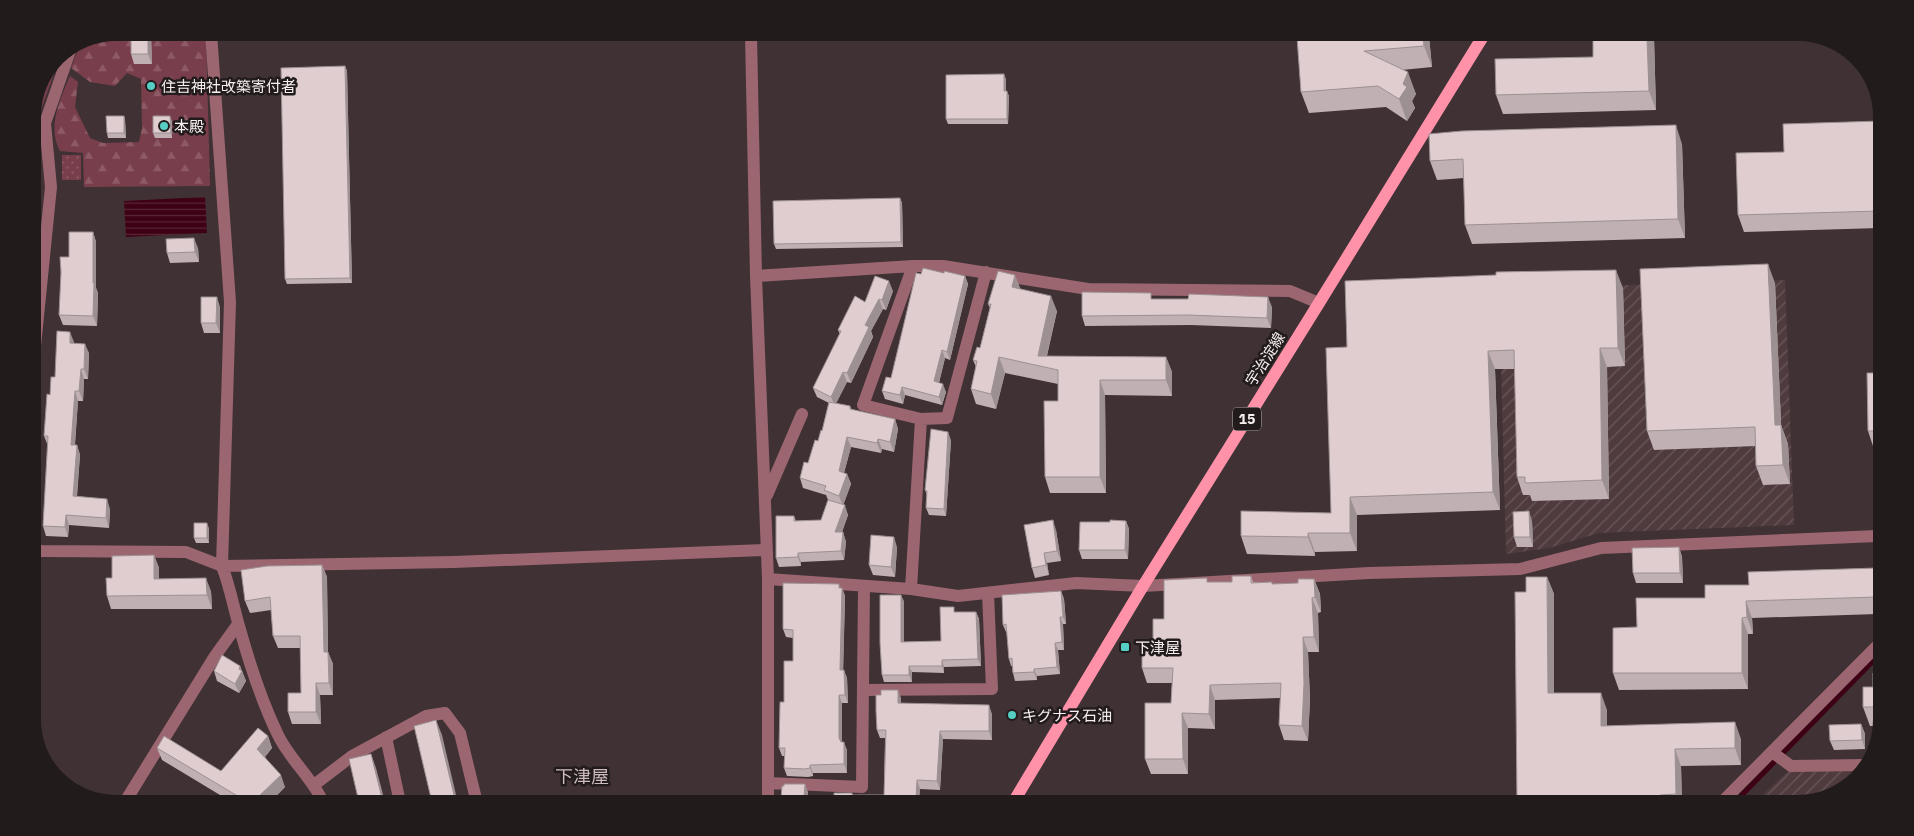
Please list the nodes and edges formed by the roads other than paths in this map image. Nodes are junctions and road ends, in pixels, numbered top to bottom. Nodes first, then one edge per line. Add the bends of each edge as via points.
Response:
1 (212, 41) edge
2 (751, 41) edge
3 (1480, 41) edge
4 (67, 60) edge
5 (913, 266) junction
6 (986, 272) junction
7 (756, 276) junction
8 (41, 286) edge
9 (1319, 304) junction
10 (802, 414) dead end
11 (921, 419) junction
12 (766, 500) junction
13 (1873, 536) edge
14 (766, 550) junction
15 (41, 551) edge
16 (222, 566) junction
17 (768, 578) junction
18 (864, 586) junction
19 (1143, 586) junction
20 (911, 588) junction
21 (988, 593) junction
22 (238, 624) junction
23 (1873, 650) edge
24 (863, 690) junction
25 (386, 738) junction
26 (1772, 752) junction
27 (1858, 764) edge
28 (768, 783) junction
29 (314, 785) junction
30 (129, 795) edge
31 (319, 795) edge
32 (399, 795) edge
33 (475, 795) edge
34 (768, 795) edge
35 (1018, 795) edge
36 (1729, 795) edge

1 - 16 street via 230,302
2 - 7 street
3 - 9 main road, 宇治淀線 / 15
4 - 8 street via 46,123 51,187
5 - 6 street
5 - 7 street
5 - 11 street via 863,406
6 - 9 street via 1088,289 1290,291
6 - 11 street via 947,418
7 - 12 street
9 - 19 main road, 宇治淀線 / 15
10 - 12 street
11 - 20 street
12 - 14 street
13 - 19 street via 1600,548 1520,569 1369,572
14 - 16 street via 454,562
14 - 17 street
15 - 16 street via 186,552
16 - 22 street via 231,589
17 - 18 street
17 - 28 street
18 - 20 street
18 - 24 street
19 - 21 street via 1076,583
19 - 35 main road, 宇治淀線 / 15
20 - 21 street via 958,596
21 - 24 street via 992,689
22 - 29 street via 278,735 291,758
22 - 30 street
23 - 26 street
24 - 28 street via 862,786
25 - 29 street via 352,756
25 - 32 street
25 - 33 street via 426,716 445,713 460,732
26 - 27 street via 1791,766
26 - 36 street
28 - 34 street
29 - 31 street

